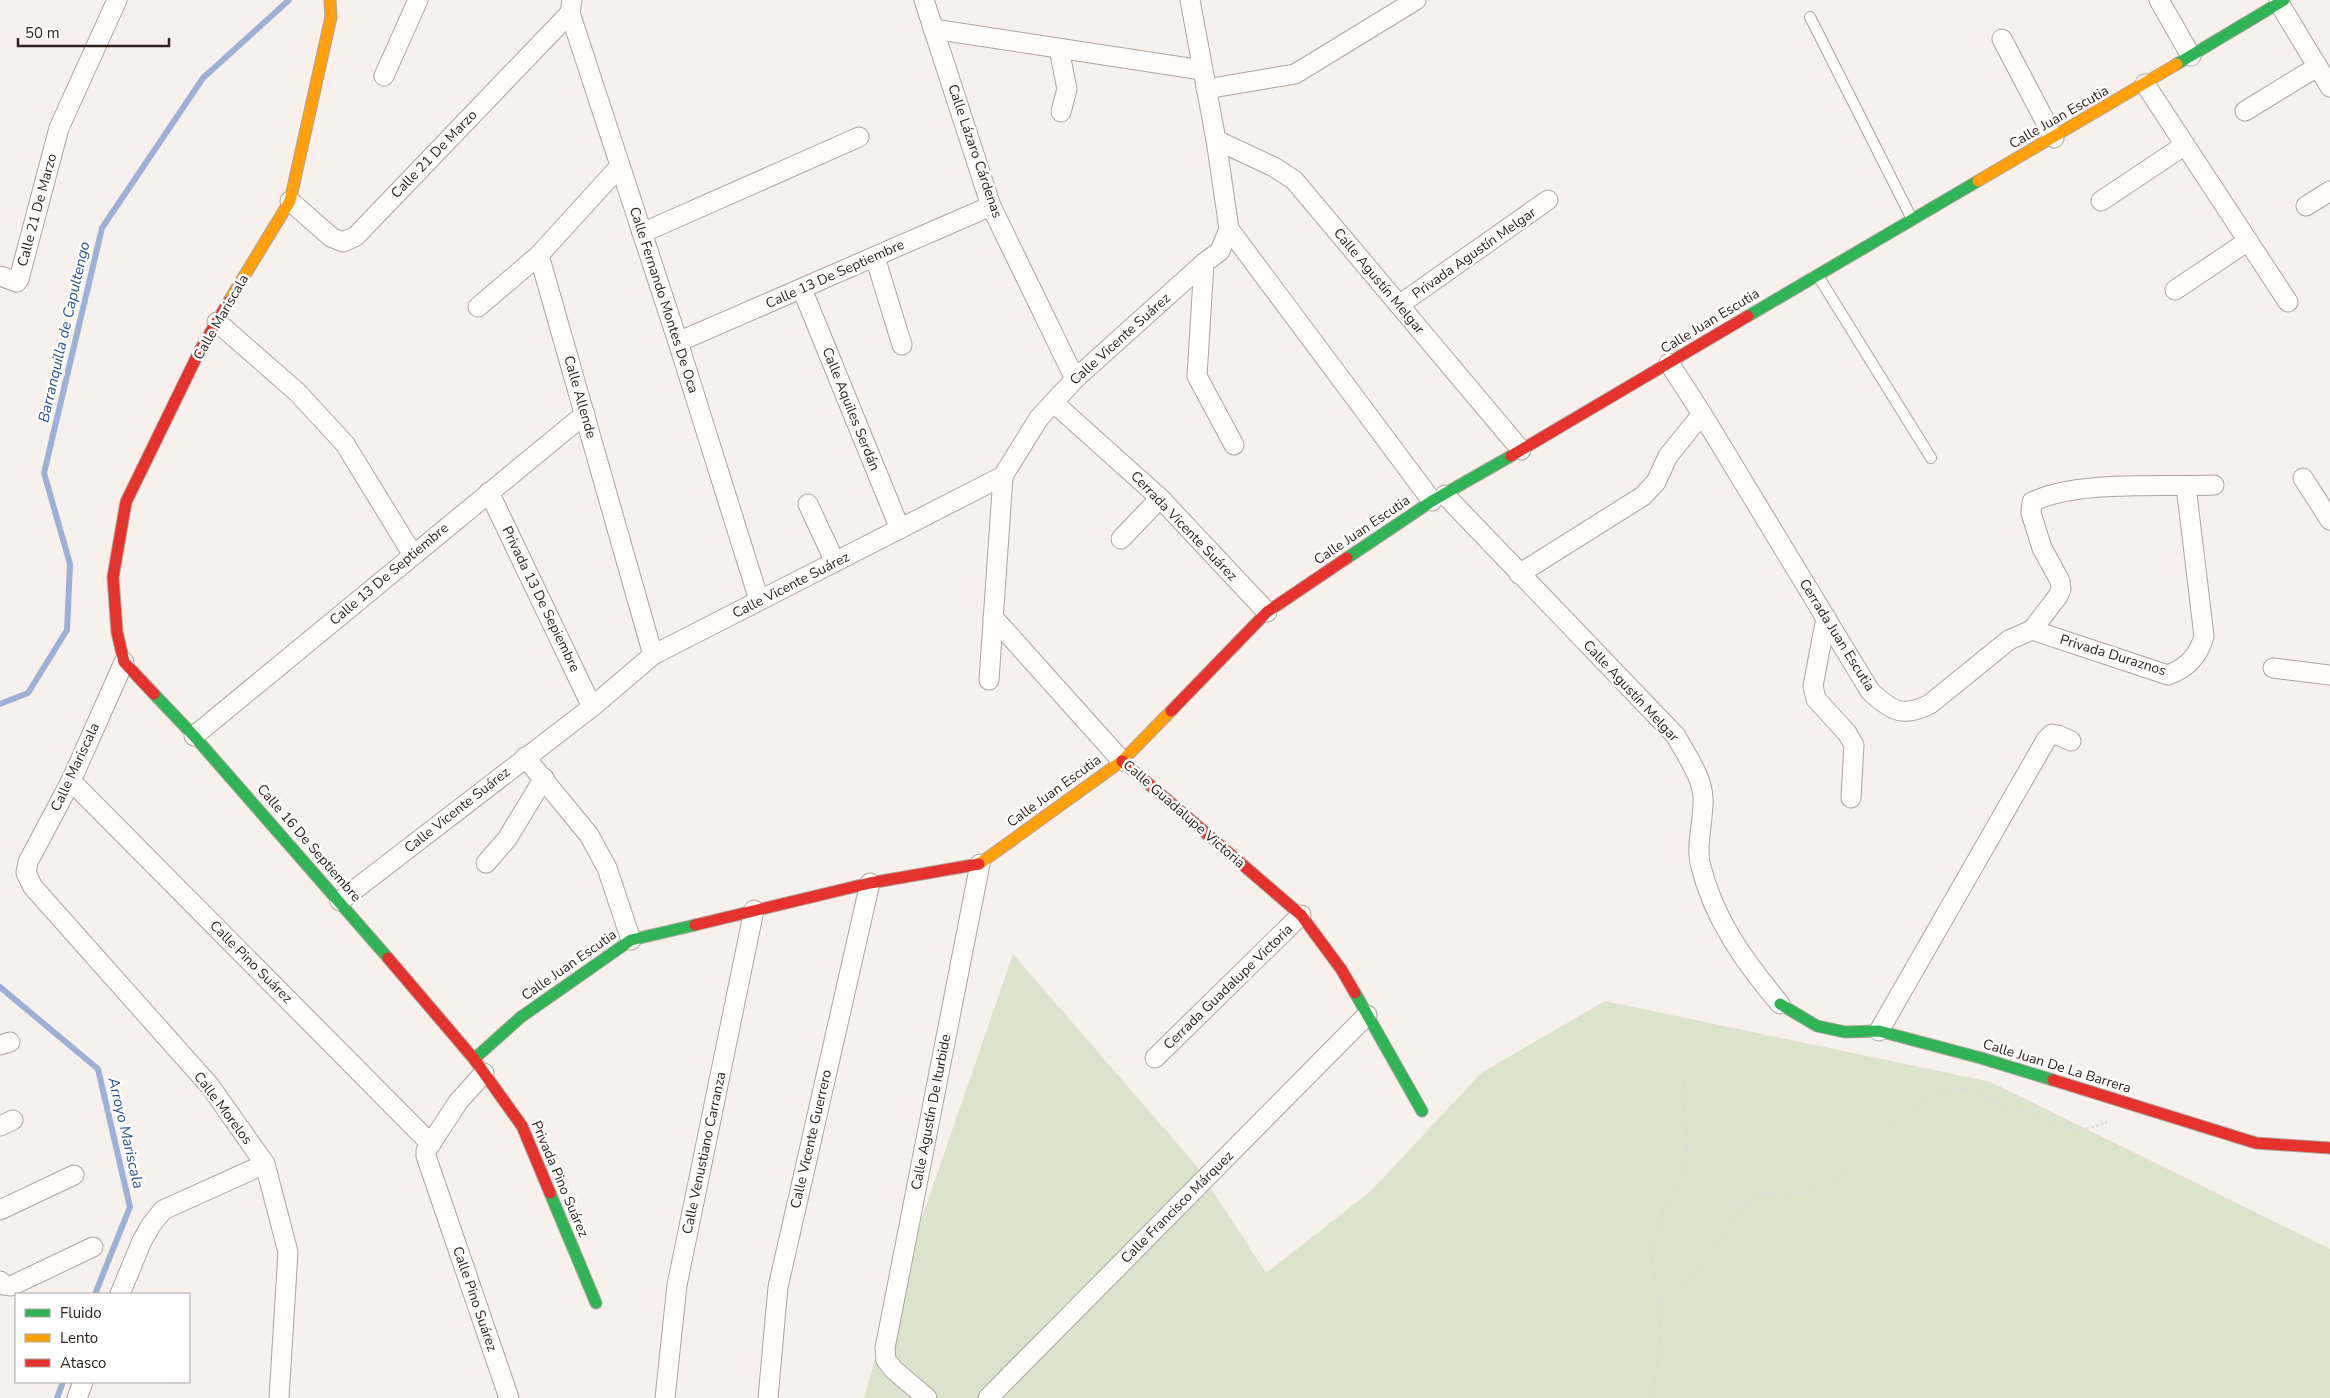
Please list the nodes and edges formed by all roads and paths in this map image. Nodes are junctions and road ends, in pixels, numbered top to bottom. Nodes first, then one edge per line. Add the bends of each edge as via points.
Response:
1 (117, 0) edge
2 (330, 0) edge
3 (418, 0) edge
4 (924, 0) edge
5 (1416, 0) edge
6 (2159, 0) edge
7 (1194, 1) edge
8 (2281, 1) edge
9 (571, 6) edge
10 (1810, 17) dead end
11 (933, 30) junction
12 (2002, 39) dead end
13 (1059, 48) junction
14 (2191, 56) junction
15 (2317, 67) junction
16 (1202, 70) junction
17 (384, 76) dead end
18 (2145, 84) junction
19 (2330, 87) edge
20 (1206, 89) junction
21 (2245, 111) dead end
22 (1061, 112) dead end
23 (858, 137) dead end
24 (2054, 138) junction
25 (1216, 140) junction
26 (2185, 145) junction
27 (620, 166) junction
28 (2330, 191) edge
29 (1548, 200) dead end
30 (290, 201) junction
31 (2101, 201) dead end
32 (991, 206) junction
33 (2306, 206) dead end
34 (1912, 219) junction
35 (1229, 229) junction
36 (642, 233) junction
37 (2248, 241) junction
38 (539, 255) junction
39 (875, 257) junction
40 (1204, 263) junction
41 (1817, 275) junction
42 (8, 279) edge
43 (802, 289) junction
44 (2175, 290) dead end
45 (2288, 302) dead end
46 (1399, 305) junction
47 (478, 307) dead end
48 (217, 322) junction
49 (678, 342) junction
50 (902, 345) dead end
51 (1669, 363) junction
52 (1075, 379) junction
53 (1054, 403) junction
54 (585, 414) junction
55 (1702, 414) junction
56 (1234, 445) dead end
57 (1521, 450) junction
58 (1931, 458) dead end
59 (1003, 476) junction
60 (2303, 478) dead end
61 (2214, 485) dead end
62 (2186, 486) junction
63 (489, 492) junction
64 (1160, 498) junction
65 (1439, 498) junction
66 (808, 504) dead end
67 (2330, 520) edge
68 (900, 529) junction
69 (1121, 539) dead end
70 (413, 554) junction
71 (835, 562) junction
72 (1519, 574) junction
73 (760, 600) junction
74 (1266, 612) junction
75 (993, 617) junction
76 (1826, 618) junction
77 (2032, 630) junction
78 (653, 655) junction
79 (124, 662) junction
80 (2273, 668) dead end
81 (2330, 675) edge
82 (989, 680) dead end
83 (592, 707) junction
84 (194, 736) junction
85 (2071, 741) dead end
86 (525, 757) junction
87 (1122, 761) junction
88 (544, 778) junction
89 (71, 780) junction
90 (1852, 798) dead end
91 (486, 863) dead end
92 (980, 864) junction
93 (26, 873) joint
94 (870, 883) junction
95 (340, 901) junction
96 (754, 910) junction
97 (1301, 915) junction
98 (630, 940) junction
99 (1780, 1004) joint
100 (1366, 1016) junction
101 (1879, 1031) junction
102 (1155, 1058) dead end
103 (479, 1066) junction
104 (1690, 1071) dead end
105 (1422, 1111) dead end
106 (2110, 1121) dead end
107 (431, 1144) junction
108 (2330, 1148) edge
109 (265, 1164) junction
110 (74, 1175) dead end
111 (0, 1210) edge
112 (93, 1247) dead end
113 (2, 1283) edge
114 (120, 1293) edge
115 (596, 1303) dead end
116 (1659, 1304) junction
117 (84, 1383) edge
118 (77, 1398) edge
119 (279, 1398) edge
120 (509, 1398) edge
121 (665, 1398) edge
122 (768, 1398) edge
123 (927, 1398) edge
124 (988, 1398) edge
125 (1653, 1398) edge

1 - 42 street, Calle 21 De Marzo via 59,128 19,279
2 - 30 street, Calle Mariscala via 329,26
3 - 17 street
4 - 11 street, Calle Lázaro Cárdenas
5 - 20 street via 1296,74
6 - 14 street
7 - 16 street, Calle Agustín Melgar
8 - 14 street, Calle Juan Escutia
8 - 15 street
9 - 27 street, Calle Fernando Montes De Oca
9 - 30 street, Calle 21 De Marzo via 356,236 343,242 331,237
10 - 34 lane
11 - 13 street
11 - 32 street, Calle Lázaro Cárdenas
12 - 24 street
13 - 16 street
13 - 22 street via 1067,89
14 - 18 street, Calle Juan Escutia
15 - 19 street
15 - 21 street
16 - 20 street, Calle Agustín Melgar
18 - 24 street, Calle Juan Escutia
18 - 26 street
20 - 25 street, Calle Agustín Melgar
23 - 36 street
24 - 34 street, Calle Juan Escutia
25 - 35 street, Calle Agustín Melgar
25 - 46 street, Calle Agustín Melgar via 1294,180
26 - 31 street
26 - 37 street
27 - 36 street, Calle Fernando Montes De Oca
27 - 38 street
28 - 33 street
29 - 46 street, Privada Agustín Melgar
30 - 48 street, Calle Mariscala
32 - 39 street, Calle 13 De Septiembre
32 - 52 street, Calle Lázaro Cárdenas
34 - 41 street, Calle Juan Escutia
35 - 40 street, Calle Vicente Suárez via 1220,251
35 - 65 street, Calle Agustín Melgar
36 - 49 street, Calle Fernando Montes De Oca
37 - 44 street
37 - 45 street
38 - 47 street
38 - 54 street, Calle Allende
39 - 43 street, Calle 13 De Septiembre
39 - 50 street
40 - 52 street, Calle Vicente Suárez
40 - 56 street via 1197,376
41 - 51 street, Calle Juan Escutia
41 - 58 lane
43 - 49 street, Calle 13 De Septiembre
43 - 68 street, Calle Aquiles Serdán
46 - 57 street, Calle Agustín Melgar
48 - 70 street via 297,392 345,444
48 - 79 street, Calle Mariscala via 200,350 126,502 113,577 117,632
49 - 73 street, Calle Fernando Montes De Oca
51 - 55 street, Cerrada Juan Escutia
51 - 57 street, Calle Juan Escutia
52 - 53 street, Calle Vicente Suárez
53 - 59 street, Calle Vicente Suárez via 1039,418
53 - 64 street, Cerrada Vicente Suárez
54 - 63 street, Calle 13 De Septiembre
54 - 78 street, Calle Allende
55 - 72 street via 1668,456 1656,482 1643,496
55 - 76 street, Cerrada Juan Escutia
57 - 65 street, Calle Juan Escutia
59 - 68 street, Calle Vicente Suárez
59 - 75 street
60 - 67 street
61 - 62 street
62 - 77 street via 2088,488 2045,495 2032,502 2031,513 2042,548 2061,589
62 - 77 street, Privada Duraznos via 2204,636 2201,649 2190,662 2180,671 2168,675
63 - 70 street, Calle 13 De Septiembre
63 - 83 street, Privada 13 De Sepiembre
64 - 69 street
64 - 74 street, Cerrada Vicente Suárez
65 - 72 street, Calle Agustín Melgar
65 - 74 street, Calle Juan Escutia
66 - 71 street
68 - 71 street, Calle Vicente Suárez
70 - 84 street, Calle 13 De Septiembre
71 - 73 street, Calle Vicente Suárez
72 - 99 street, Calle Agustín Melgar via 1676,736 1693,766 1703,797 1700,861 1717,915 1744,960
73 - 78 street, Calle Vicente Suárez
74 - 87 street, Calle Juan Escutia
75 - 82 street
75 - 87 street, Calle Guadalupe Victoria
76 - 77 street, Cerrada Juan Escutia via 1870,691 1899,712 1917,711 1930,704 2009,640
76 - 90 street via 1813,686 1816,699 1854,745
78 - 83 street, Calle Vicente Suárez
79 - 84 street, Calle 16 De Septiembre
79 - 89 street, Calle Mariscala
80 - 81 street
83 - 86 street, Calle Vicente Suárez
84 - 95 street, Calle 16 De Septiembre
85 - 101 street via 2058,734 2052,734 2046,740
86 - 88 street
86 - 95 street, Calle Vicente Suárez
87 - 92 street, Calle Juan Escutia
87 - 97 street, Calle Guadalupe Victoria
88 - 91 street via 507,839
88 - 98 street via 589,835 607,868
89 - 93 street, Calle Mariscala via 28,862
89 - 107 street, Calle Pino Suárez
92 - 94 street, Calle Juan Escutia
92 - 123 street, Calle Agustín De Iturbide via 885,1348 886,1360 894,1370
93 - 109 street, Calle Morelos via 33,887 210,1086
94 - 96 street, Calle Juan Escutia
94 - 122 street, Calle Vicente Guerrero via 778,1287
95 - 103 street, Calle 16 De Septiembre
96 - 98 street, Calle Juan Escutia
96 - 121 street, Calle Venustiano Carranza via 677,1285
97 - 100 street, Calle Guadalupe Victoria via 1342,969
97 - 102 street, Cerrada Guadalupe Victoria
98 - 103 street, Calle Juan Escutia via 521,1017
99 - 101 street, Calle Juan De La Barrera via 1817,1026 1844,1032
100 - 105 street, Calle Guadalupe Victoria
100 - 124 street, Calle Francisco Márquez
101 - 108 street, Calle Juan De La Barrera via 1981,1058 2256,1142
103 - 107 street, Calle Pino Suárez
103 - 115 street, Privada Pino Suárez via 522,1126
104 - 116 path via 1683,1092 1688,1154 1685,1171 1664,1210 1651,1252
106 - 116 path via 2076,1130 2059,1128 2029,1112 2004,1106 1972,1090 1955,1091 1930,1100 1906,1112 1856,1164 1834,1180 1797,1192 1780,1195 1762,1193 1754,1198 1741,1210 1706,1260
107 - 120 street, Calle Pino Suárez via 426,1151 426,1161
109 - 114 street via 163,1210 150,1226
109 - 119 street, Calle Morelos via 288,1252
110 - 111 street
112 - 113 street via 11,1286
116 - 125 path via 1661,1331
117 - 118 street

